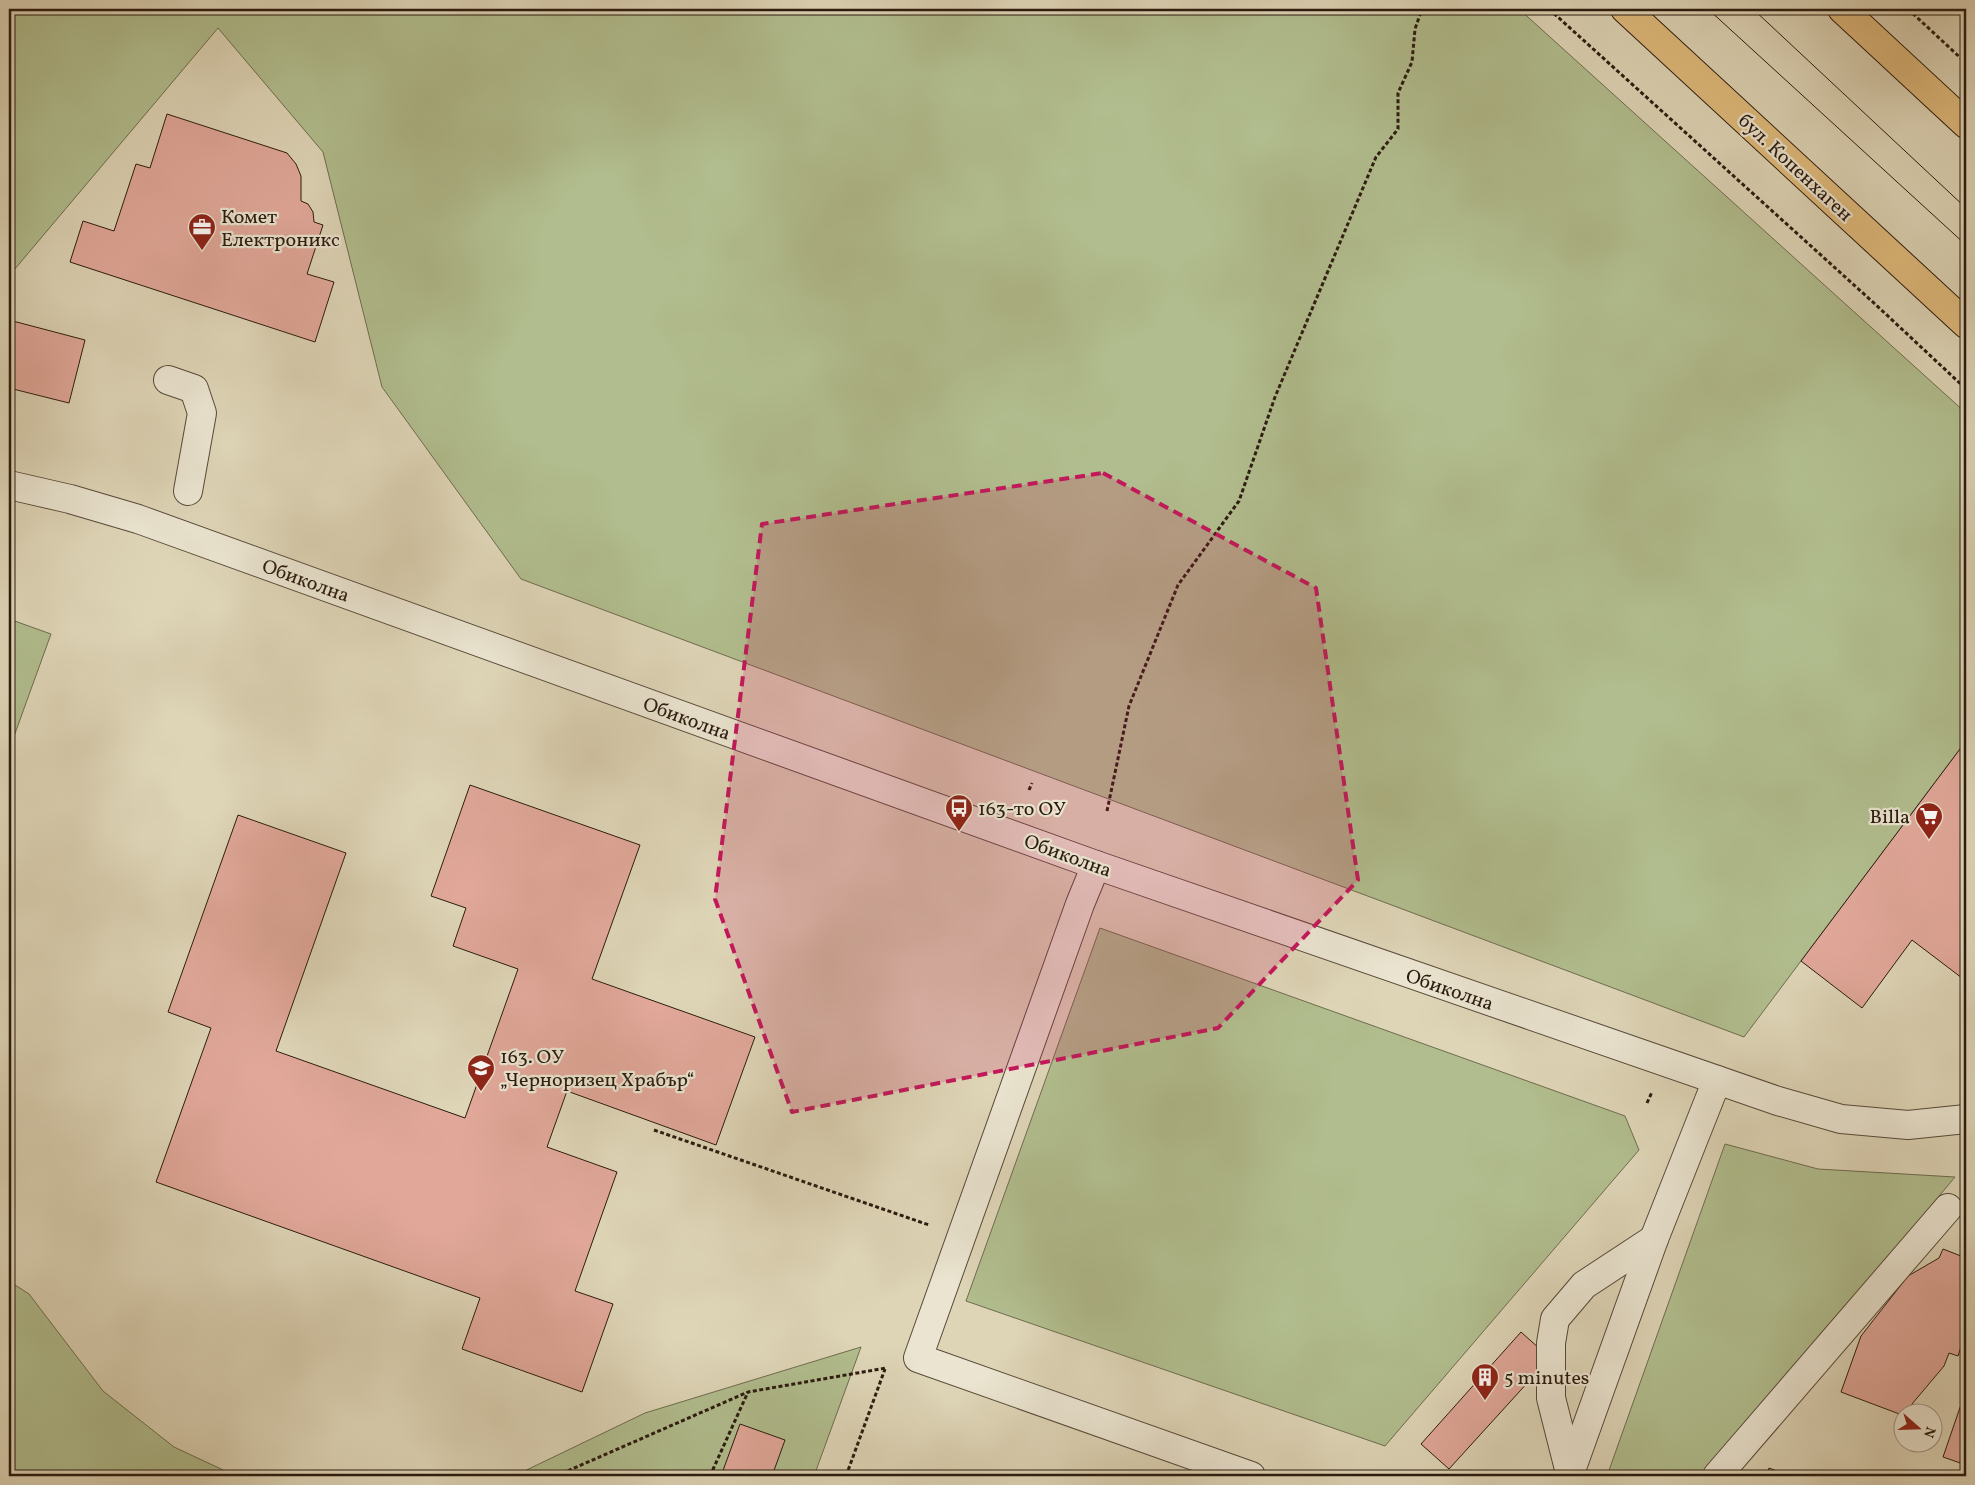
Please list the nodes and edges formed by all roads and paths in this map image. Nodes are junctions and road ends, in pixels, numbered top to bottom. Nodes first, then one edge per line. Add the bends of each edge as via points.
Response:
1 (1422, 9) edge
2 (1549, 9) edge
3 (1625, 9) edge
4 (1842, 9) edge
5 (1908, 9) edge
6 (1966, 63) edge
7 (1966, 124) edge
8 (1966, 324) edge
9 (168, 380) dead end
10 (1966, 389) edge
11 (9, 485) edge
12 (188, 491) dead end
13 (1032, 783) dead end
14 (1029, 790) dead end
15 (1107, 811) dead end
16 (1096, 865) junction
17 (1717, 1080) junction
18 (1652, 1092) dead end
19 (1647, 1103) dead end
20 (1966, 1119) edge
21 (654, 1130) dead end
22 (1948, 1208) dead end
23 (961, 1236) junction
24 (1654, 1240) junction
25 (918, 1358) junction
26 (885, 1369) junction
27 (748, 1392) junction
28 (1569, 1475) edge
29 (556, 1476) edge
30 (710, 1476) edge
31 (846, 1476) edge
32 (1251, 1476) edge
33 (1717, 1476) edge

1 - 15 path via 1415,29 1412,62 1398,93 1398,129 1376,157 1275,397 1239,501 1178,585 1129,706
2 - 10 path
3 - 8 main road, бул. Копенхаген
4 - 7 main road
5 - 6 path
9 - 12 street via 194,389 202,413
11 - 16 street, Обиколна via 138,519
13 - 14 path
16 - 17 street, Обиколна
16 - 23 street
17 - 20 street, Обиколна via 1841,1119 1908,1125
17 - 24 street
18 - 19 path
21 - 23 path
22 - 33 street
23 - 25 street
24 - 28 street
24 - 28 street via 1584,1285 1555,1319 1551,1343 1551,1398
25 - 26 path
25 - 32 street
26 - 27 path
26 - 31 path
27 - 29 path
27 - 30 path

